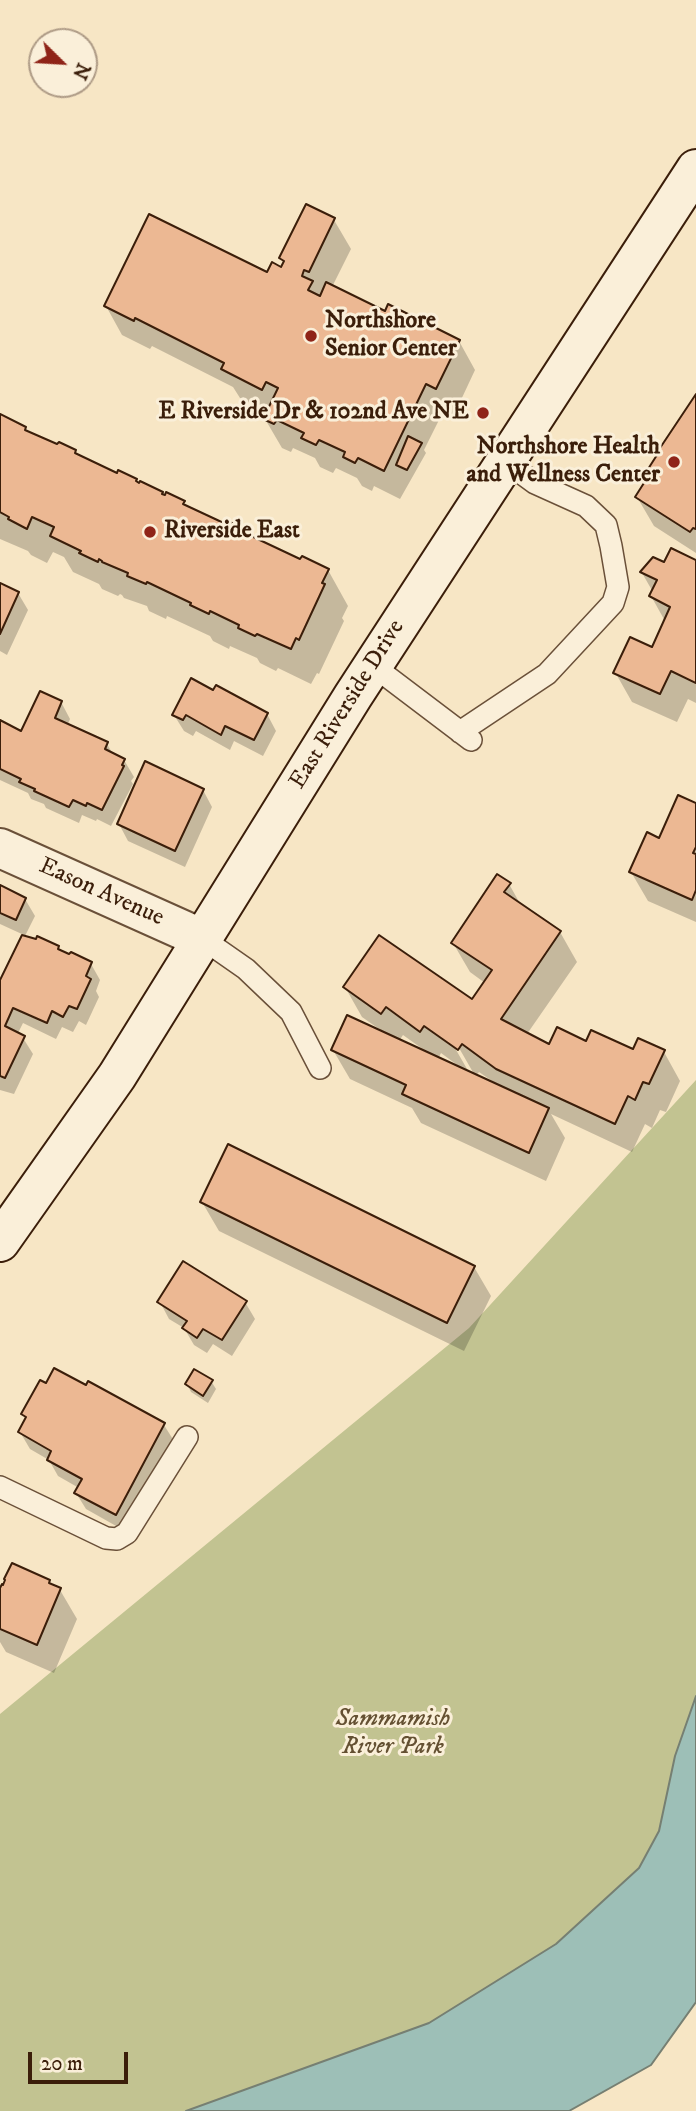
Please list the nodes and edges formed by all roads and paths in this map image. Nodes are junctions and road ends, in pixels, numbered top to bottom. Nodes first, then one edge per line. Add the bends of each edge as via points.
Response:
1 (696, 169) edge
2 (505, 461) junction
3 (372, 665) junction
4 (0, 848) edge
5 (203, 939) junction
6 (320, 1068) dead end
7 (0, 1242) edge
8 (187, 1437) dead end
9 (0, 1487) edge

1 - 2 main road, East Riverside Drive
2 - 3 main road, East Riverside Drive
2 - 3 lane via 535,483 586,506 606,525 618,587 613,603 547,674 466,736
3 - 5 main road, East Riverside Drive
4 - 5 main road, Eason Avenue
5 - 6 lane via 246,969 291,1013
5 - 7 main road, East Riverside Drive via 117,1076
8 - 9 lane via 127,1533 117,1539 106,1538

